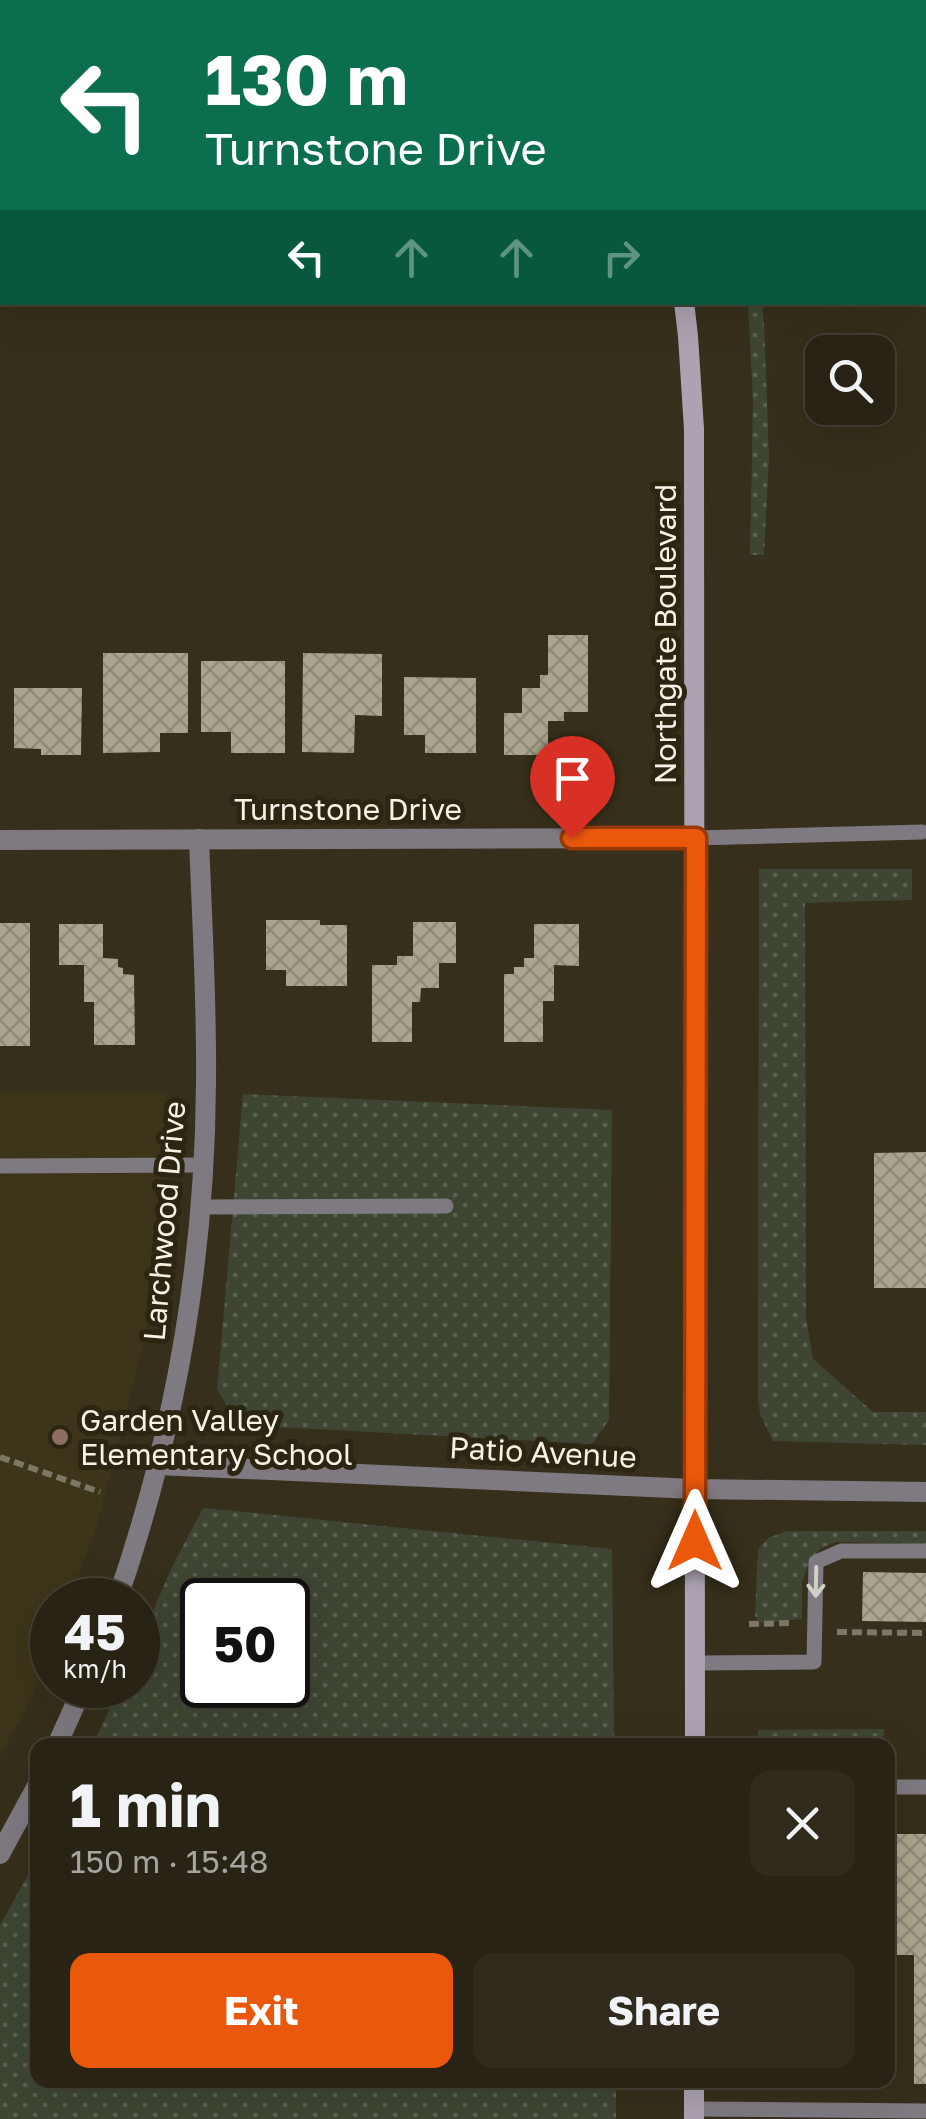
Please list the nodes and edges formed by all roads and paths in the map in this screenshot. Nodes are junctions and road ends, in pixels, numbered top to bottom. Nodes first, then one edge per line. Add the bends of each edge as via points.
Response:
1 (684, 305) edge
2 (922, 832) dead end
3 (696, 838) junction
4 (200, 839) junction
5 (0, 840) edge
6 (203, 1165) junction
7 (0, 1166) edge
8 (200, 1206) junction
9 (446, 1206) dead end
10 (0, 1457) edge
11 (158, 1465) junction
12 (695, 1489) junction
13 (100, 1492) dead end
14 (926, 1492) edge
15 (926, 1551) edge
16 (125, 1578) edge
17 (695, 1663) junction
18 (74, 1708) edge
19 (60, 1738) edge
20 (695, 1738) edge
21 (895, 1786) edge
22 (926, 1788) edge
23 (30, 1799) edge
24 (0, 1854) edge
25 (694, 2088) edge
26 (926, 2111) edge
27 (694, 2114) edge

1 - 3 main road, Northgate Boulevard via 694,430
2 - 3 lane
3 - 4 street, Turnstone Drive
3 - 12 main road, Northgate Boulevard
4 - 5 street, Turnstone Drive
4 - 6 street, Larchwood Drive
6 - 7 lane
6 - 8 street, Larchwood Drive
8 - 9 lane
8 - 11 street, Larchwood Drive via 188,1322
10 - 13 path
11 - 12 street, Patio Avenue
11 - 16 street, Larchwood Drive
12 - 14 street, Patio Avenue
12 - 17 main road, Northgate Boulevard
15 -> 17 lane via 841,1550 816,1562 814,1662
17 - 20 main road, Northgate Boulevard
18 - 19 street
21 - 22 lane
23 - 24 street
25 - 27 main road
26 - 27 lane

